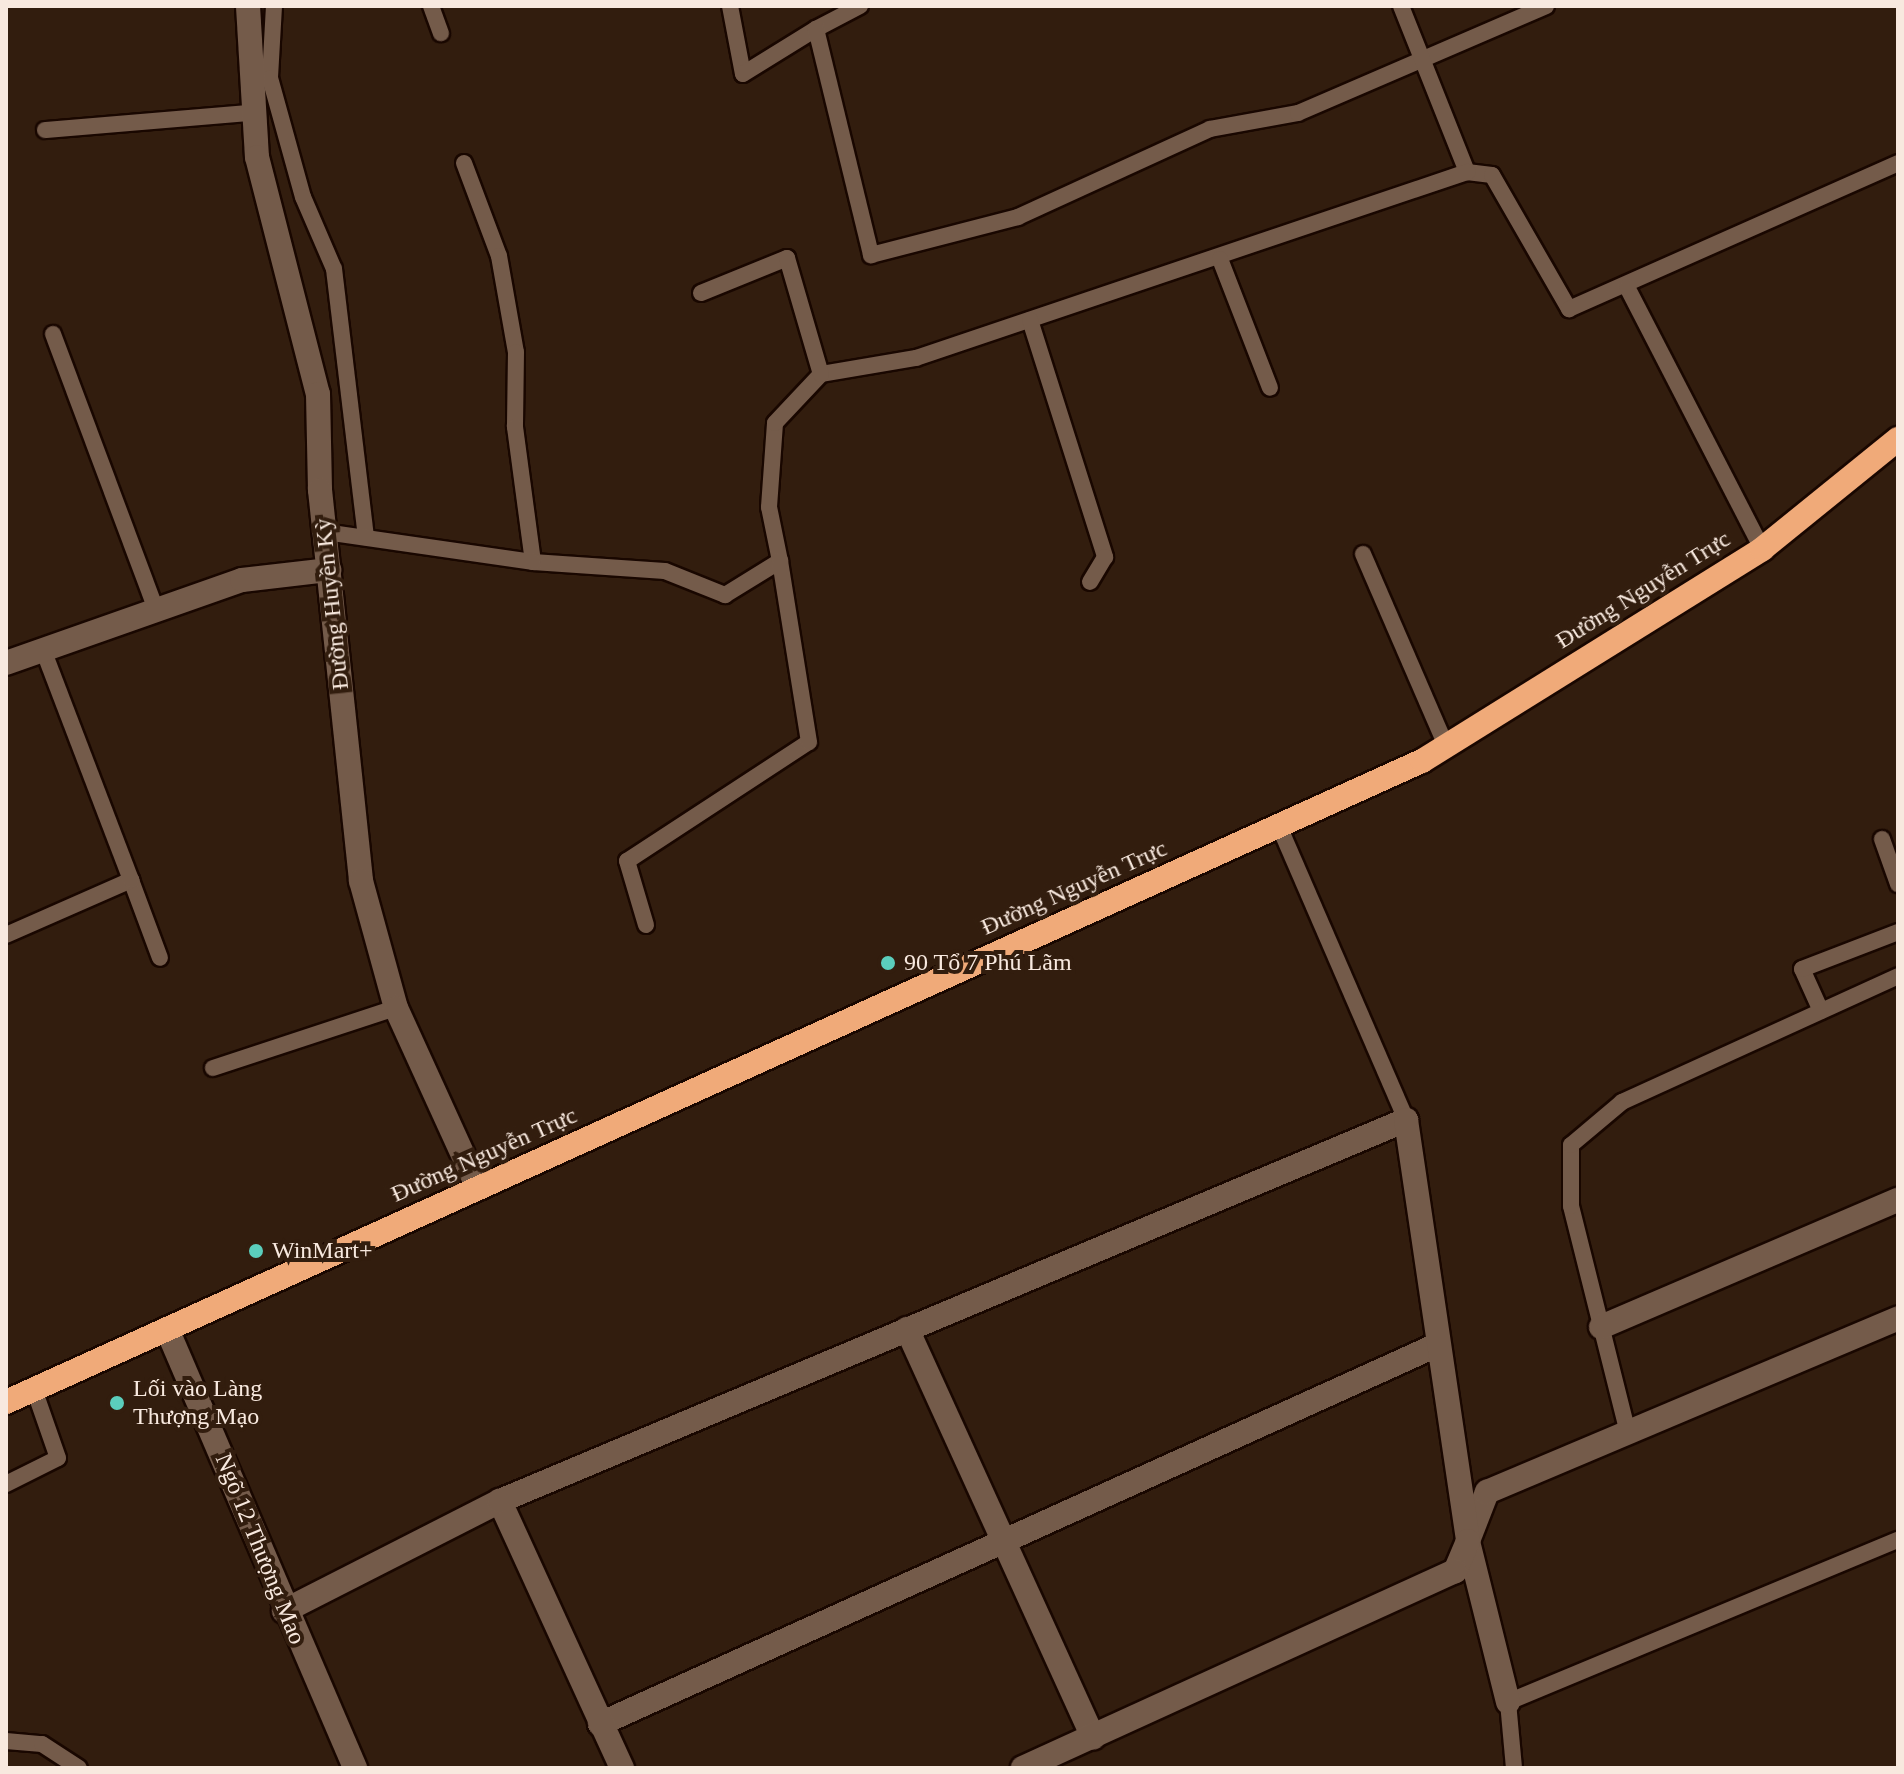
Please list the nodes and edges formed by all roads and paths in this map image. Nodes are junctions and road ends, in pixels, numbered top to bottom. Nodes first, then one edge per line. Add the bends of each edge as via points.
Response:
1 (248, 6) edge
2 (274, 6) edge
3 (431, 6) edge
4 (730, 6) edge
5 (860, 6) edge
6 (1401, 6) edge
7 (1546, 6) edge
8 (816, 29) junction
9 (441, 33) dead end
10 (1423, 57) junction
11 (249, 113) junction
12 (45, 130) dead end
13 (464, 163) dead end
14 (1898, 163) edge
15 (1467, 172) junction
16 (1220, 259) junction
17 (1627, 287) junction
18 (701, 293) dead end
19 (1030, 320) junction
20 (53, 334) dead end
21 (821, 374) junction
22 (1270, 388) dead end
23 (1898, 439) edge
24 (325, 532) junction
25 (366, 537) junction
26 (1762, 549) junction
27 (1363, 554) dead end
28 (780, 561) junction
29 (533, 562) junction
30 (329, 570) junction
31 (1090, 582) dead end
32 (157, 612) junction
33 (43, 650) junction
34 (6, 663) edge
35 (1446, 746) junction
36 (1279, 826) junction
37 (1882, 839) dead end
38 (131, 880) junction
39 (1898, 884) edge
40 (646, 925) dead end
41 (1898, 932) edge
42 (6, 935) edge
43 (160, 958) dead end
44 (1898, 976) edge
45 (396, 1008) junction
46 (1821, 1011) junction
47 (213, 1068) dead end
48 (1406, 1120) junction
49 (478, 1188) junction
50 (1898, 1200) edge
51 (1898, 1318) edge
52 (1601, 1327) junction
53 (167, 1329) junction
54 (907, 1329) junction
55 (1437, 1345) junction
56 (34, 1389) junction
57 (6, 1402) edge
58 (1628, 1433) junction
59 (6, 1484) edge
60 (500, 1501) junction
61 (1005, 1540) junction
62 (1898, 1540) edge
63 (1468, 1541) junction
64 (284, 1611) junction
65 (1508, 1702) junction
66 (600, 1724) junction
67 (1093, 1738) junction
68 (6, 1741) edge
69 (79, 1768) edge
70 (355, 1768) edge
71 (622, 1768) edge
72 (1023, 1768) edge
73 (1514, 1768) edge

1 - 11 street, Đường Huyền Kỳ
2 - 25 lane via 270,78 303,197 334,269
3 - 9 lane
4 - 8 lane via 743,74
5 - 8 lane
6 - 10 lane
7 - 10 lane
8 - 10 lane via 871,255 1018,217 1210,129 1298,113
10 - 15 lane
11 - 12 lane
11 - 24 street, Đường Huyền Kỳ via 318,394
13 - 29 lane via 499,256 511,325 515,427
14 - 17 lane
15 - 16 lane
15 - 17 lane via 1492,175 1569,309
16 - 19 lane
16 - 22 lane
17 - 26 lane
18 - 21 lane via 787,258
19 - 21 lane via 916,358
19 - 31 lane via 1105,557
20 - 32 lane
21 - 28 lane via 775,423 769,507
23 - 26 highway, Đường Nguyễn Trực
24 - 25 lane
24 - 30 street, Đường Huyền Kỳ
25 - 29 lane
26 - 35 highway, Đường Nguyễn Trực
27 - 35 lane
28 - 29 lane via 725,595 665,571
28 - 40 lane via 809,742 627,861
30 - 32 street via 242,580
30 - 45 street, Đường Huyền Kỳ via 361,881
32 - 33 street
33 - 34 street
33 - 38 lane
35 - 36 highway, Đường Nguyễn Trực
36 - 48 lane
36 - 49 highway, Đường Nguyễn Trực
37 - 39 lane
38 - 42 lane
38 - 43 lane
41 - 46 lane via 1802,969
44 - 46 lane
45 - 47 lane
45 - 49 street, Đường Huyền Kỳ
46 - 52 lane via 1602,1112 1571,1145 1571,1206
48 - 54 street
48 - 55 street
49 - 53 highway, Đường Nguyễn Trực
50 - 52 street
51 - 58 street
52 - 58 lane
53 - 56 highway, Đường Nguyễn Trực
53 - 64 street, Ngõ 12 Thượng Mao
54 - 60 street
54 - 61 street
55 - 61 street
55 - 63 street
56 - 57 highway, Đường Nguyễn Trực
56 - 59 lane via 58,1458
58 - 63 street via 1487,1492
60 - 64 street
60 - 66 street
61 - 66 street
61 - 67 street
62 - 65 lane
63 - 65 street
63 - 67 street via 1455,1571
64 - 70 street, Ngõ 12 Thượng Mao
65 - 73 lane
66 - 71 street
67 - 72 street
68 - 69 lane via 42,1744

